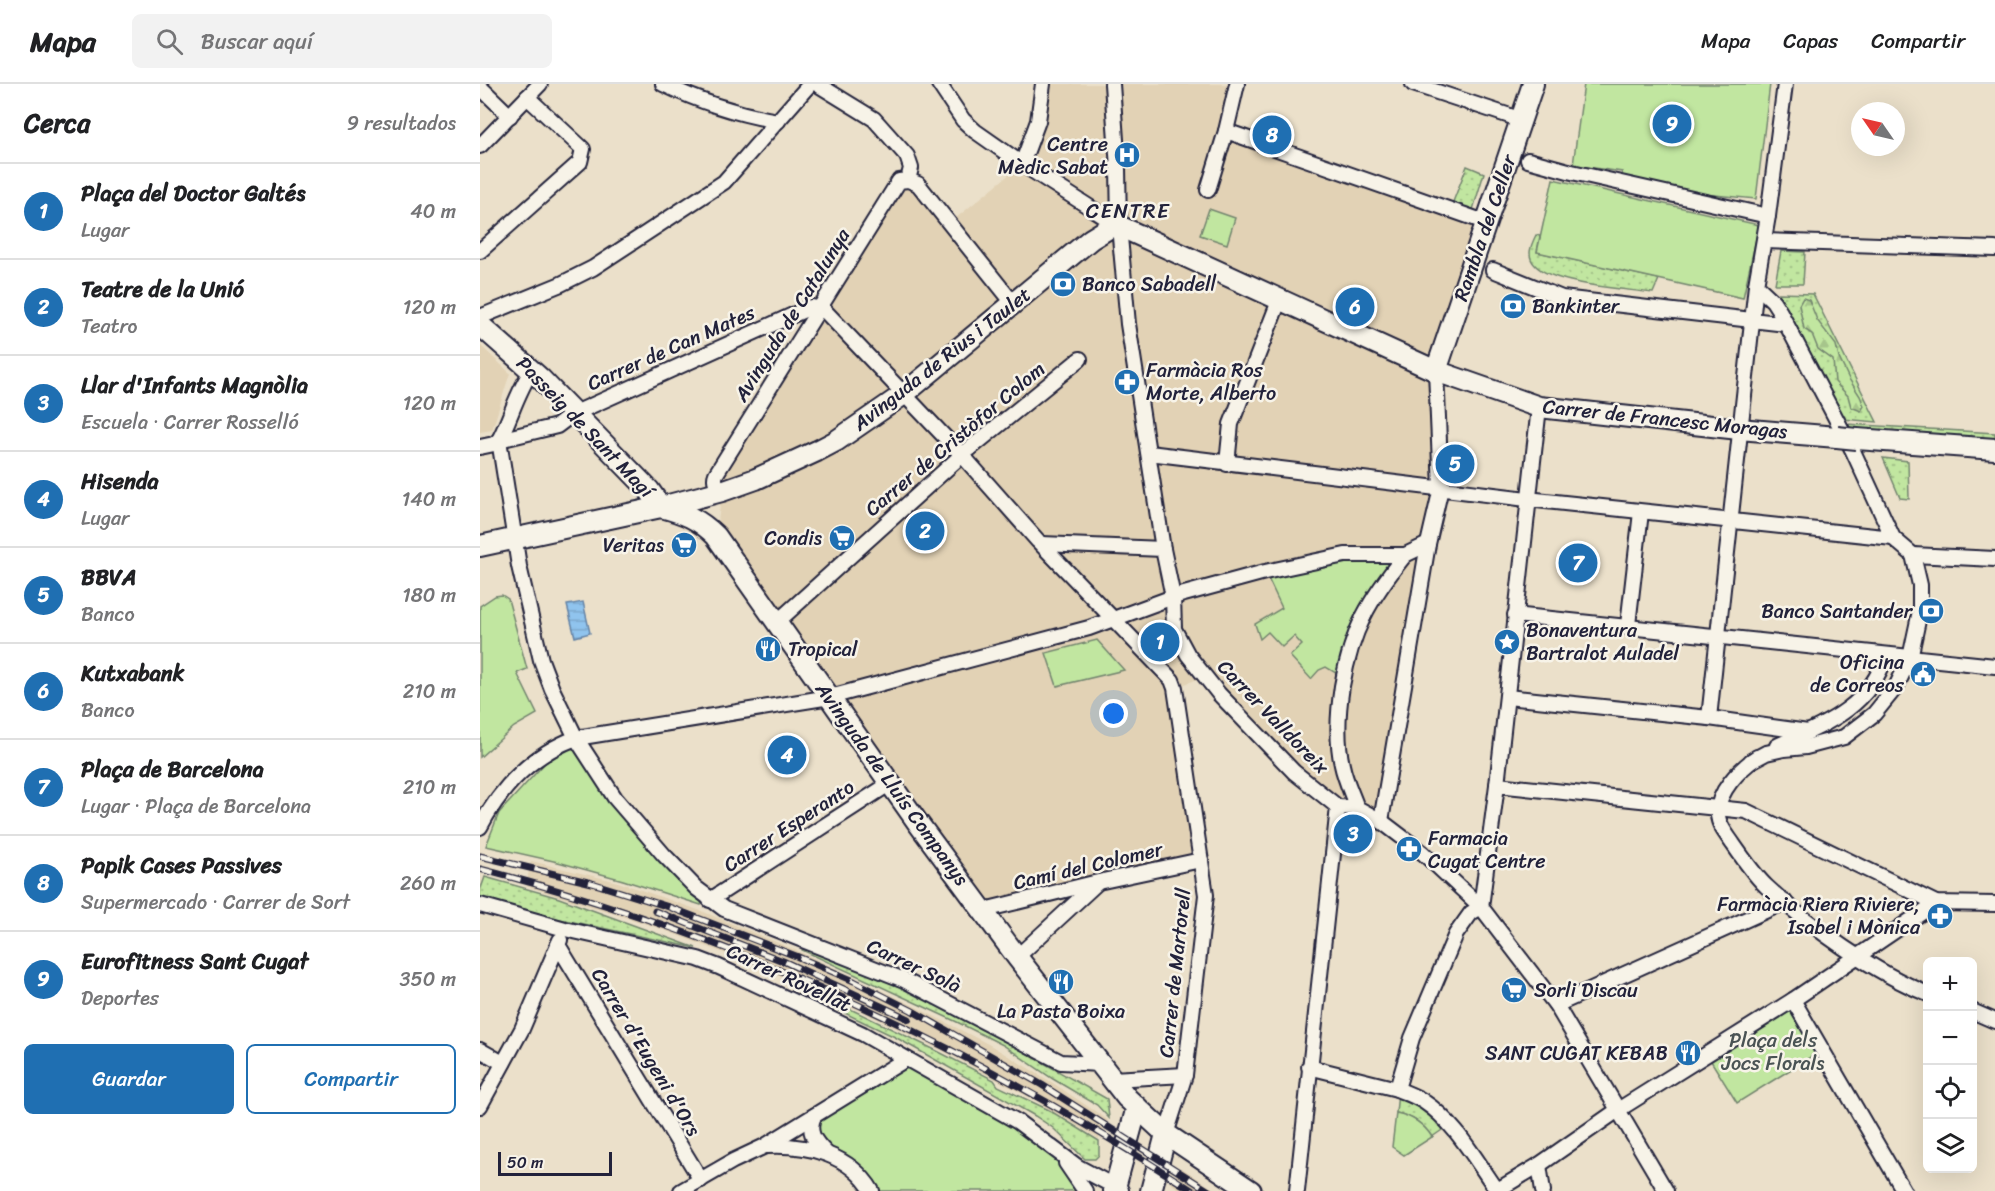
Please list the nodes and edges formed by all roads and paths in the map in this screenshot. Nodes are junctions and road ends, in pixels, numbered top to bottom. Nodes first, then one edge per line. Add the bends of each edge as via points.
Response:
1 (540, 84) edge
2 (663, 84) edge
3 (810, 84) edge
4 (817, 84) edge
5 (939, 84) edge
6 (1043, 84) edge
7 (1112, 84) edge
8 (1237, 84) edge
9 (1413, 84) edge
10 (1533, 84) edge
11 (1785, 84) edge
12 (480, 87) edge
13 (527, 97) junction
14 (510, 116) junction
15 (1522, 120) junction
16 (778, 121) junction
17 (1226, 131) junction
18 (480, 146) edge
19 (1528, 160) dead end
20 (1022, 164) junction
21 (908, 180) junction
22 (1208, 190) dead end
23 (1768, 216) junction
24 (1485, 222) junction
25 (1119, 226) junction
26 (1764, 241) junction
27 (1995, 249) edge
28 (480, 251) edge
29 (1493, 270) dead end
30 (1756, 285) junction
31 (1279, 301) junction
32 (1013, 303) junction
33 (818, 308) junction
34 (480, 317) edge
35 (1753, 321) junction
36 (1786, 324) junction
37 (480, 325) edge
38 (1080, 359) dead end
39 (532, 370) junction
40 (1442, 372) junction
41 (904, 394) junction
42 (1539, 407) junction
43 (573, 414) junction
44 (1739, 429) junction
45 (499, 440) junction
46 (480, 447) edge
47 (1995, 449) edge
48 (1149, 453) junction
49 (963, 455) junction
50 (1227, 464) junction
51 (714, 487) junction
52 (1441, 488) junction
53 (1527, 499) junction
54 (661, 507) junction
55 (1641, 512) junction
56 (1731, 521) junction
57 (716, 536) junction
58 (1893, 538) junction
59 (513, 539) junction
60 (1042, 544) junction
61 (1428, 544) junction
62 (480, 546) edge
63 (1163, 549) junction
64 (1405, 555) junction
65 (1913, 555) junction
66 (1995, 559) edge
67 (1173, 597) junction
68 (1515, 615) junction
69 (1114, 620) junction
70 (776, 623) junction
71 (1628, 625) junction
72 (1719, 637) junction
73 (1886, 656) junction
74 (1910, 658) junction
75 (1995, 666) edge
76 (830, 697) junction
77 (1507, 697) junction
78 (1709, 718) junction
79 (1809, 732) junction
80 (576, 738) junction
81 (1751, 761) junction
82 (890, 784) junction
83 (1497, 785) junction
84 (1338, 807) junction
85 (1357, 808) junction
86 (1718, 809) junction
87 (1381, 821) junction
88 (480, 827) edge
89 (1201, 860) junction
90 (1098, 882) junction
91 (710, 900) junction
92 (1785, 902) junction
93 (1936, 903) junction
94 (1995, 904) edge
95 (480, 905) edge
96 (1481, 907) junction
97 (984, 910) junction
98 (565, 929) junction
99 (558, 945) junction
100 (1017, 957) junction
101 (1858, 957) junction
102 (1923, 992) edge
103 (1792, 1000) junction
104 (1556, 1005) junction
105 (1977, 1013) edge
106 (1995, 1021) edge
107 (480, 1050) edge
108 (906, 1059) junction
109 (503, 1063) junction
110 (1309, 1067) junction
111 (1106, 1071) junction
112 (1185, 1075) junction
113 (1397, 1089) junction
114 (480, 1106) edge
115 (1137, 1107) junction
116 (1618, 1110) junction
117 (814, 1116) junction
118 (1169, 1126) junction
119 (765, 1146) junction
120 (1055, 1149) junction
121 (826, 1153) junction
122 (1539, 1165) junction
123 (701, 1180) junction
124 (1117, 1190) edge
125 (681, 1191) edge
126 (872, 1191) edge
127 (1085, 1191) edge
128 (1151, 1191) edge
129 (1251, 1191) edge
130 (1297, 1191) edge
131 (1496, 1191) edge
132 (1543, 1191) edge
133 (1666, 1191) edge
134 (1904, 1191) edge

1 - 13 street
2 - 16 street via 707,104
3 - 16 street
4 - 21 street via 874,119 907,156 911,168
5 - 20 street via 963,120
6 - 20 street via 1038,121
7 - 25 street, Carrer Valldoreix
8 - 17 street
9 - 15 street
10 - 15 street, Rambla del Celler
11 - 23 street
12 - 14 street
13 - 14 street
13 - 28 street via 583,149 580,162
14 - 18 street
15 - 24 street, Rambla del Celler
16 - 34 street via 732,174 593,268
17 - 22 street
17 - 24 street
19 - 23 street
20 - 25 street
21 - 32 street via 918,184
21 - 33 street, Avinguda de Catalunya via 899,181 892,190
23 - 26 street
24 - 40 street, Rambla del Celler
25 - 31 street, Carrer de Francesc Moragas
25 - 32 street, Avinguda de Rius i Taulet via 1091,239
25 - 48 street, Carrer Valldoreix via 1128,324
26 - 27 street
26 - 30 street
29 - 35 street via 1562,298
30 - 35 street
30 - 36 street via 1773,301
31 - 40 street, Carrer de Francesc Moragas
31 - 50 street via 1231,424
32 - 41 street, Avinguda de Rius i Taulet
33 - 41 street
33 - 43 street, Carrer de Can Mates via 804,310
33 - 51 street, Avinguda de Catalunya
35 - 36 street
35 - 44 street
36 - 58 street via 1853,451
37 - 39 street, Passeig de Sant Magí
38 - 49 street, Carrer de Cristòfor Colom
39 - 43 street, Passeig de Sant Magí
39 - 45 street via 513,403
40 - 42 street, Carrer de Francesc Moragas
40 - 52 street via 1437,395
41 - 49 street
41 - 51 street, Avinguda de Rius i Taulet via 817,451 756,479
42 - 44 street, Carrer de Francesc Moragas
42 - 53 street
43 - 45 street, Carrer de Can Mates via 557,426
43 - 54 street, Passeig de Sant Magí
44 - 47 street, Carrer de Francesc Moragas, bridge
44 - 56 street
45 - 46 street, Carrer de Can Mates
45 - 59 street, Carrer Solà
48 - 50 street
48 - 63 street, Carrer Valldoreix
49 - 60 street
49 - 70 street, Carrer de Cristòfor Colom
50 - 52 street
51 - 54 street, Avinguda de Rius i Taulet
51 - 57 street via 709,521
52 - 53 street
52 - 61 street
53 - 55 street
53 - 68 street
54 - 57 street, Avinguda de Lluís Companys via 690,515
54 - 59 street, Avinguda de Rius i Taulet
55 - 56 street
55 - 71 street
56 - 58 street
56 - 72 street
57 - 70 street, Avinguda de Lluís Companys
58 - 65 street
59 - 62 street, Avinguda de Rius i Taulet
59 - 80 street, Carrer Solà via 541,660
60 - 63 street
60 - 69 street
61 - 64 street
61 - 87 street
63 - 67 street, Carrer Valldoreix
64 - 67 street via 1345,555
64 - 85 street via 1371,601 1346,660 1339,703 1339,745
65 - 66 street
65 - 74 street via 1920,585 1920,611
67 - 69 street
67 - 84 street, Carrer Valldoreix via 1174,629 1188,655 1219,694 1294,772
68 - 71 street
68 - 77 street
69 - 76 street
69 - 89 street, Carrer de Martorell via 1172,680 1175,688
70 - 76 street, Avinguda de Lluís Companys
71 - 72 street
72 - 73 street
72 - 78 street
73 - 74 street
73 - 79 street via 1870,686 1850,708
74 - 75 street
74 - 81 street via 1896,687 1874,714 1844,737 1766,753
76 - 80 street
76 - 82 street, Avinguda de Lluís Companys
77 - 78 street
77 - 83 street
78 - 79 street
79 - 81 street
80 - 88 street via 559,744 515,777 490,807
80 - 91 street, Carrer Solà via 615,798
81 - 86 street via 1733,779
82 - 91 street, Carrer Esperanto
82 - 97 street, Avinguda de Lluís Companys
83 - 86 street
83 - 96 street
84 - 85 street
84 - 110 street
85 - 87 street
86 - 92 street via 1718,819 1744,860
86 - 93 street via 1746,811
87 - 96 street via 1423,853
89 - 90 street, Camí del Colomer
89 - 112 street, Carrer de Martorell via 1206,895
90 - 97 street, Camí del Colomer
90 - 100 street
91 - 111 street, Carrer Solà via 774,930 904,980 1061,1062
92 - 101 street
92 - 104 street
93 - 94 street
93 - 101 street
95 - 98 street, Carrer Rovellat
96 - 104 street
96 - 113 street via 1456,934 1412,1038
97 - 100 street, Avinguda de Lluís Companys
98 - 99 street
98 - 108 street, Carrer Rovellat via 719,967 863,1034
99 - 109 street
99 - 123 street, Carrer d'Eugeni d'Ors
100 - 111 street, Avinguda de Lluís Companys
101 - 102 street
101 - 103 street
103 - 116 street
103 - 134 street
104 - 116 street
105 - 106 street
107 - 109 street
108 - 117 street
108 - 120 street, Carrer Rovellat via 1018,1122
109 - 114 street
110 - 113 street
110 - 130 street
111 - 112 street
111 - 115 street, Avinguda de Lluís Companys
112 - 118 street, Carrer de Martorell
113 - 131 street via 1422,1100 1438,1113 1458,1134
115 - 118 street, Avinguda de Lluís Companys
115 - 124 street
116 - 122 street
116 - 133 street
117 - 119 street
117 - 121 street via 811,1132
118 - 128 street
118 - 129 street, Avinguda de Lluís Companys
119 - 121 street
119 - 123 street
120 - 124 street, Carrer Rovellat
120 - 127 street, Carrer Rovellat
121 - 126 street via 866,1179
122 - 131 street
122 - 132 street
123 - 125 street

